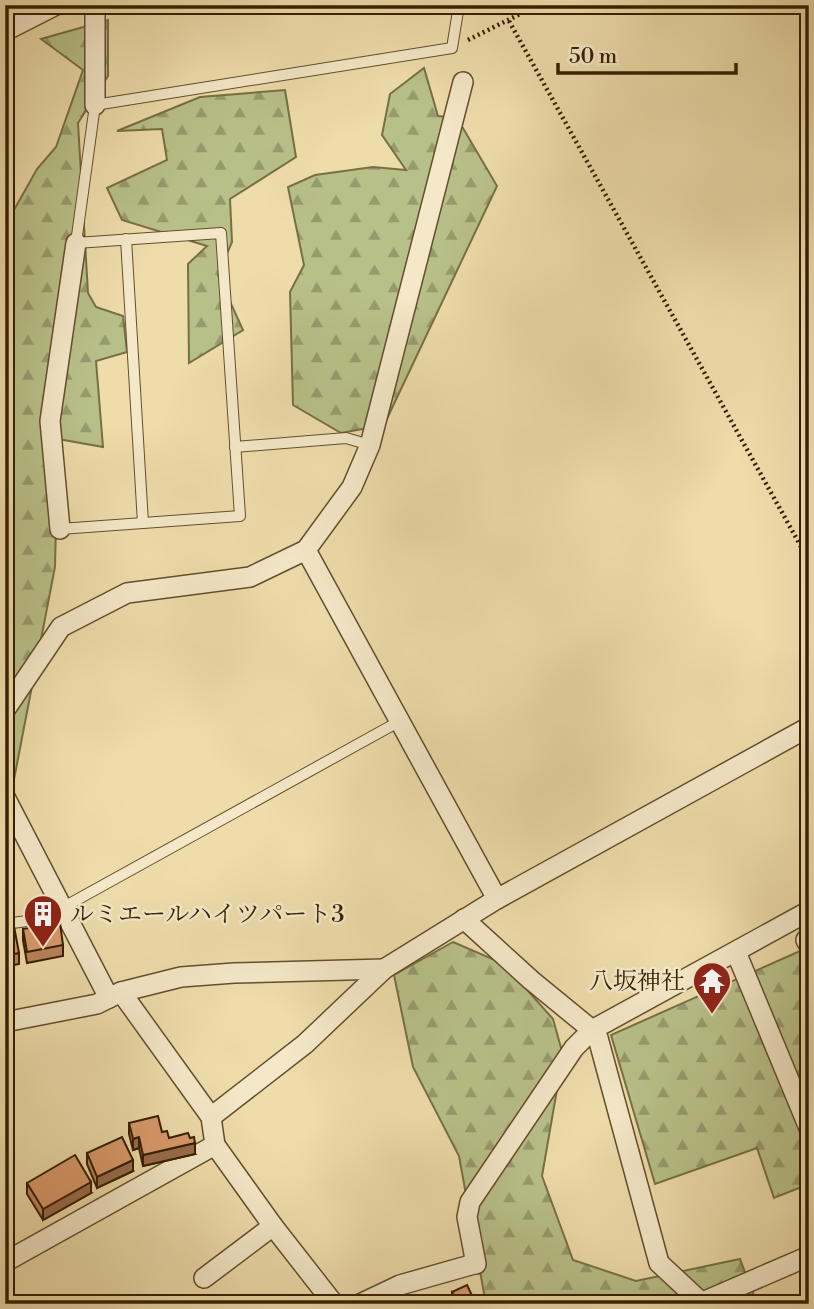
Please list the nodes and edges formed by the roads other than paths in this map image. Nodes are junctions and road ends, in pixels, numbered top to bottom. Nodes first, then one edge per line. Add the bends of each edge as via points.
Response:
1 (56, 5) edge
2 (95, 5) edge
3 (459, 5) edge
4 (5, 31) edge
5 (463, 82) dead end
6 (95, 105) junction
7 (126, 239) junction
8 (76, 243) junction
9 (370, 446) junction
10 (235, 447) junction
11 (143, 523) junction
12 (60, 529) joint
13 (306, 550) junction
14 (5, 710) edge
15 (400, 721) junction
16 (809, 727) edge
17 (5, 797) edge
18 (497, 899) junction
19 (62, 908) junction
20 (809, 911) edge
21 (464, 919) junction
22 (5, 924) edge
23 (736, 952) junction
24 (384, 969) junction
25 (115, 995) junction
26 (5, 1022) edge
27 (592, 1030) junction
28 (211, 1117) junction
29 (809, 1128) edge
30 (215, 1145) junction
31 (273, 1226) junction
32 (809, 1256) edge
33 (5, 1262) edge
34 (204, 1278) dead end
35 (701, 1303) edge
36 (334, 1304) edge
37 (360, 1304) edge

1 - 4 street
2 - 6 street
3 - 6 lane via 452,48
5 - 9 street
6 - 8 lane
7 - 8 lane
7 - 10 lane via 221,233
7 - 11 lane
8 - 12 street via 50,421
9 - 10 lane via 346,438
9 - 13 street via 352,487
10 - 11 lane via 240,516
11 - 12 lane
13 - 14 street via 250,576 127,593 61,627
13 - 15 street
15 - 18 street
15 - 19 lane
16 - 18 street
17 - 19 street
18 - 21 street
19 - 22 lane
19 - 25 street
20 - 23 street
21 - 24 street
21 - 27 street
23 - 27 street
23 - 29 street
24 - 25 street via 181,977
24 - 28 street via 305,1044
25 - 26 street via 97,1004
25 - 28 street
27 - 35 street via 598,1038 659,1263
27 - 37 street via 574,1048 470,1202 467,1217 475,1264 400,1285
28 - 30 street
30 - 31 street
30 - 33 street
31 - 34 street
31 - 36 street
32 - 35 street

